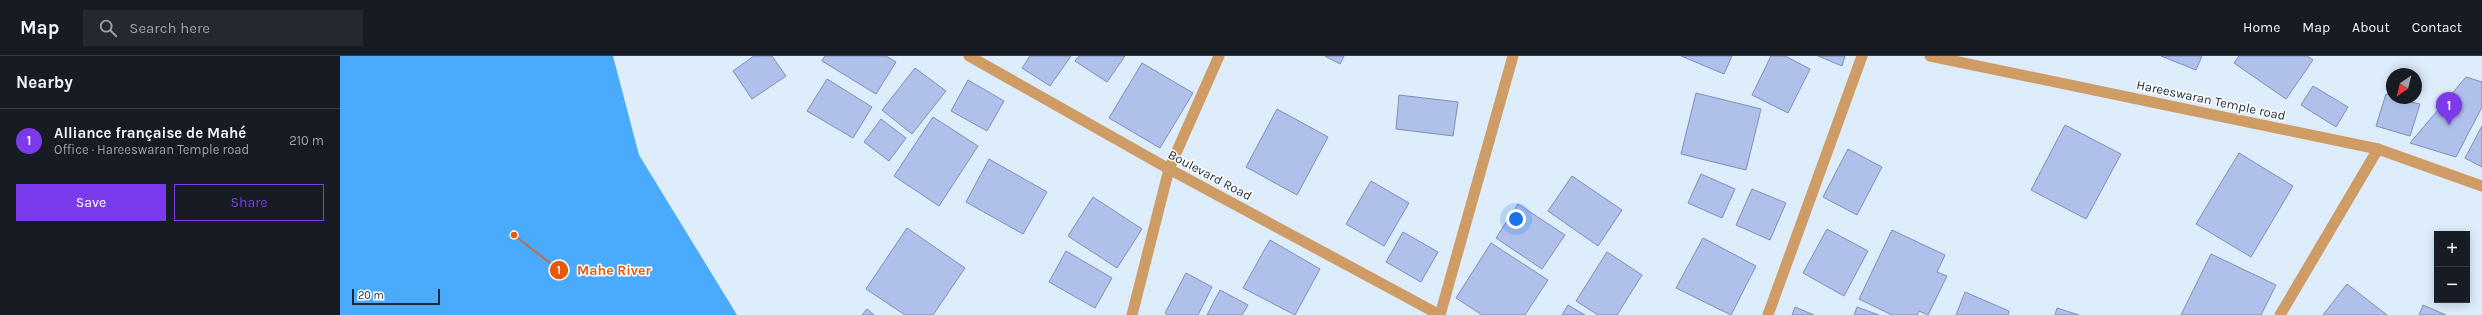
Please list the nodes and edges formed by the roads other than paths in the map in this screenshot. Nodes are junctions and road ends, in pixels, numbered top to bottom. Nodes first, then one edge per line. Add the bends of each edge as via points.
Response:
1 (969, 56) edge
2 (1219, 56) edge
3 (1514, 56) edge
4 (1862, 56) edge
5 (1930, 56) edge
6 (2378, 149) junction
7 (1169, 169) junction
8 (2482, 186) edge
9 (1132, 315) edge
10 (1440, 315) edge
11 (1768, 315) edge
12 (2280, 315) edge

1 - 7 street, Boulevard Road
2 - 7 street
3 - 10 street
4 - 11 street
5 - 6 street, Hareeswaran Temple road
6 - 8 street, Hareeswaran Temple road
6 - 12 street
7 - 9 street
7 - 10 street, Boulevard Road

